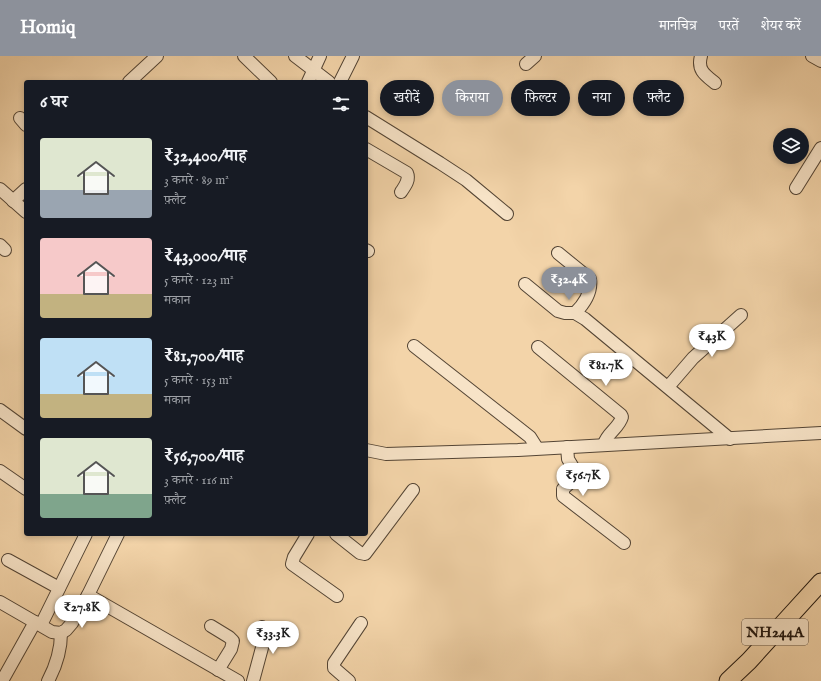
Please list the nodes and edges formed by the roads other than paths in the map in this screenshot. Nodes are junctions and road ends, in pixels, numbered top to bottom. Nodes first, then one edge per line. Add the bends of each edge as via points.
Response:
1 (157, 56) edge
2 (244, 56) edge
3 (295, 56) edge
4 (320, 56) edge
5 (353, 56) edge
6 (701, 56) edge
7 (812, 56) edge
8 (821, 61) edge
9 (317, 78) edge
10 (131, 80) edge
11 (269, 80) edge
12 (341, 80) edge
13 (715, 83) dead end
14 (368, 118) edge
15 (821, 148) edge
16 (368, 150) edge
17 (796, 188) dead end
18 (0, 189) edge
19 (24, 191) edge
20 (401, 192) dead end
21 (13, 201) junction
22 (24, 210) edge
23 (507, 214) dead end
24 (558, 253) dead end
25 (525, 284) dead end
26 (575, 313) junction
27 (741, 314) dead end
28 (414, 346) dead end
29 (538, 347) dead end
30 (668, 387) junction
31 (0, 410) edge
32 (24, 428) edge
33 (821, 433) edge
34 (730, 439) junction
35 (604, 444) junction
36 (567, 446) junction
37 (537, 448) junction
38 (368, 451) edge
39 (0, 471) edge
40 (24, 489) edge
41 (413, 490) dead end
42 (85, 536) edge
43 (117, 536) edge
44 (307, 536) edge
45 (339, 536) edge
46 (624, 544) dead end
47 (8, 560) dead end
48 (821, 582) edge
49 (59, 588) junction
50 (88, 595) junction
51 (337, 596) dead end
52 (0, 602) edge
53 (361, 623) dead end
54 (38, 624) junction
55 (211, 626) dead end
56 (262, 627) dead end
57 (61, 633) junction
58 (218, 670) junction
59 (2, 681) edge
60 (48, 681) edge
61 (238, 681) edge
62 (253, 681) edge
63 (349, 681) edge
64 (728, 681) edge

1 - 10 street
2 - 11 street
3 - 9 street
4 - 9 street
5 - 12 street
6 - 13 street via 700,68
7 - 8 street
14 - 23 street via 466,180
15 - 17 street
16 - 20 street via 407,173 406,184
18 - 21 street
19 - 21 street
21 - 22 street
24 - 26 street via 590,278 586,299
25 - 26 street via 558,311
26 - 30 street
27 - 30 street via 693,358
28 - 37 street via 530,437
29 - 35 street via 621,415 620,422
30 - 34 street
31 - 32 street
33 - 34 street
34 - 35 street
35 - 36 street
36 - 37 street
36 - 46 street via 568,459 577,474 563,489 563,496
37 - 38 street via 397,454
39 - 40 street
41 - 45 street via 365,554
42 - 49 street
43 - 50 street
44 - 51 street via 292,564
47 - 49 street
48 - 64 highway, NH244A
49 - 54 street
50 - 57 street via 72,623
50 - 58 street
52 - 54 street
53 - 63 street via 334,663 334,668
54 - 57 street via 52,632
54 - 59 street
55 - 58 street via 232,639 233,643
56 - 62 street via 263,644
57 - 60 street via 58,658
58 - 61 street

